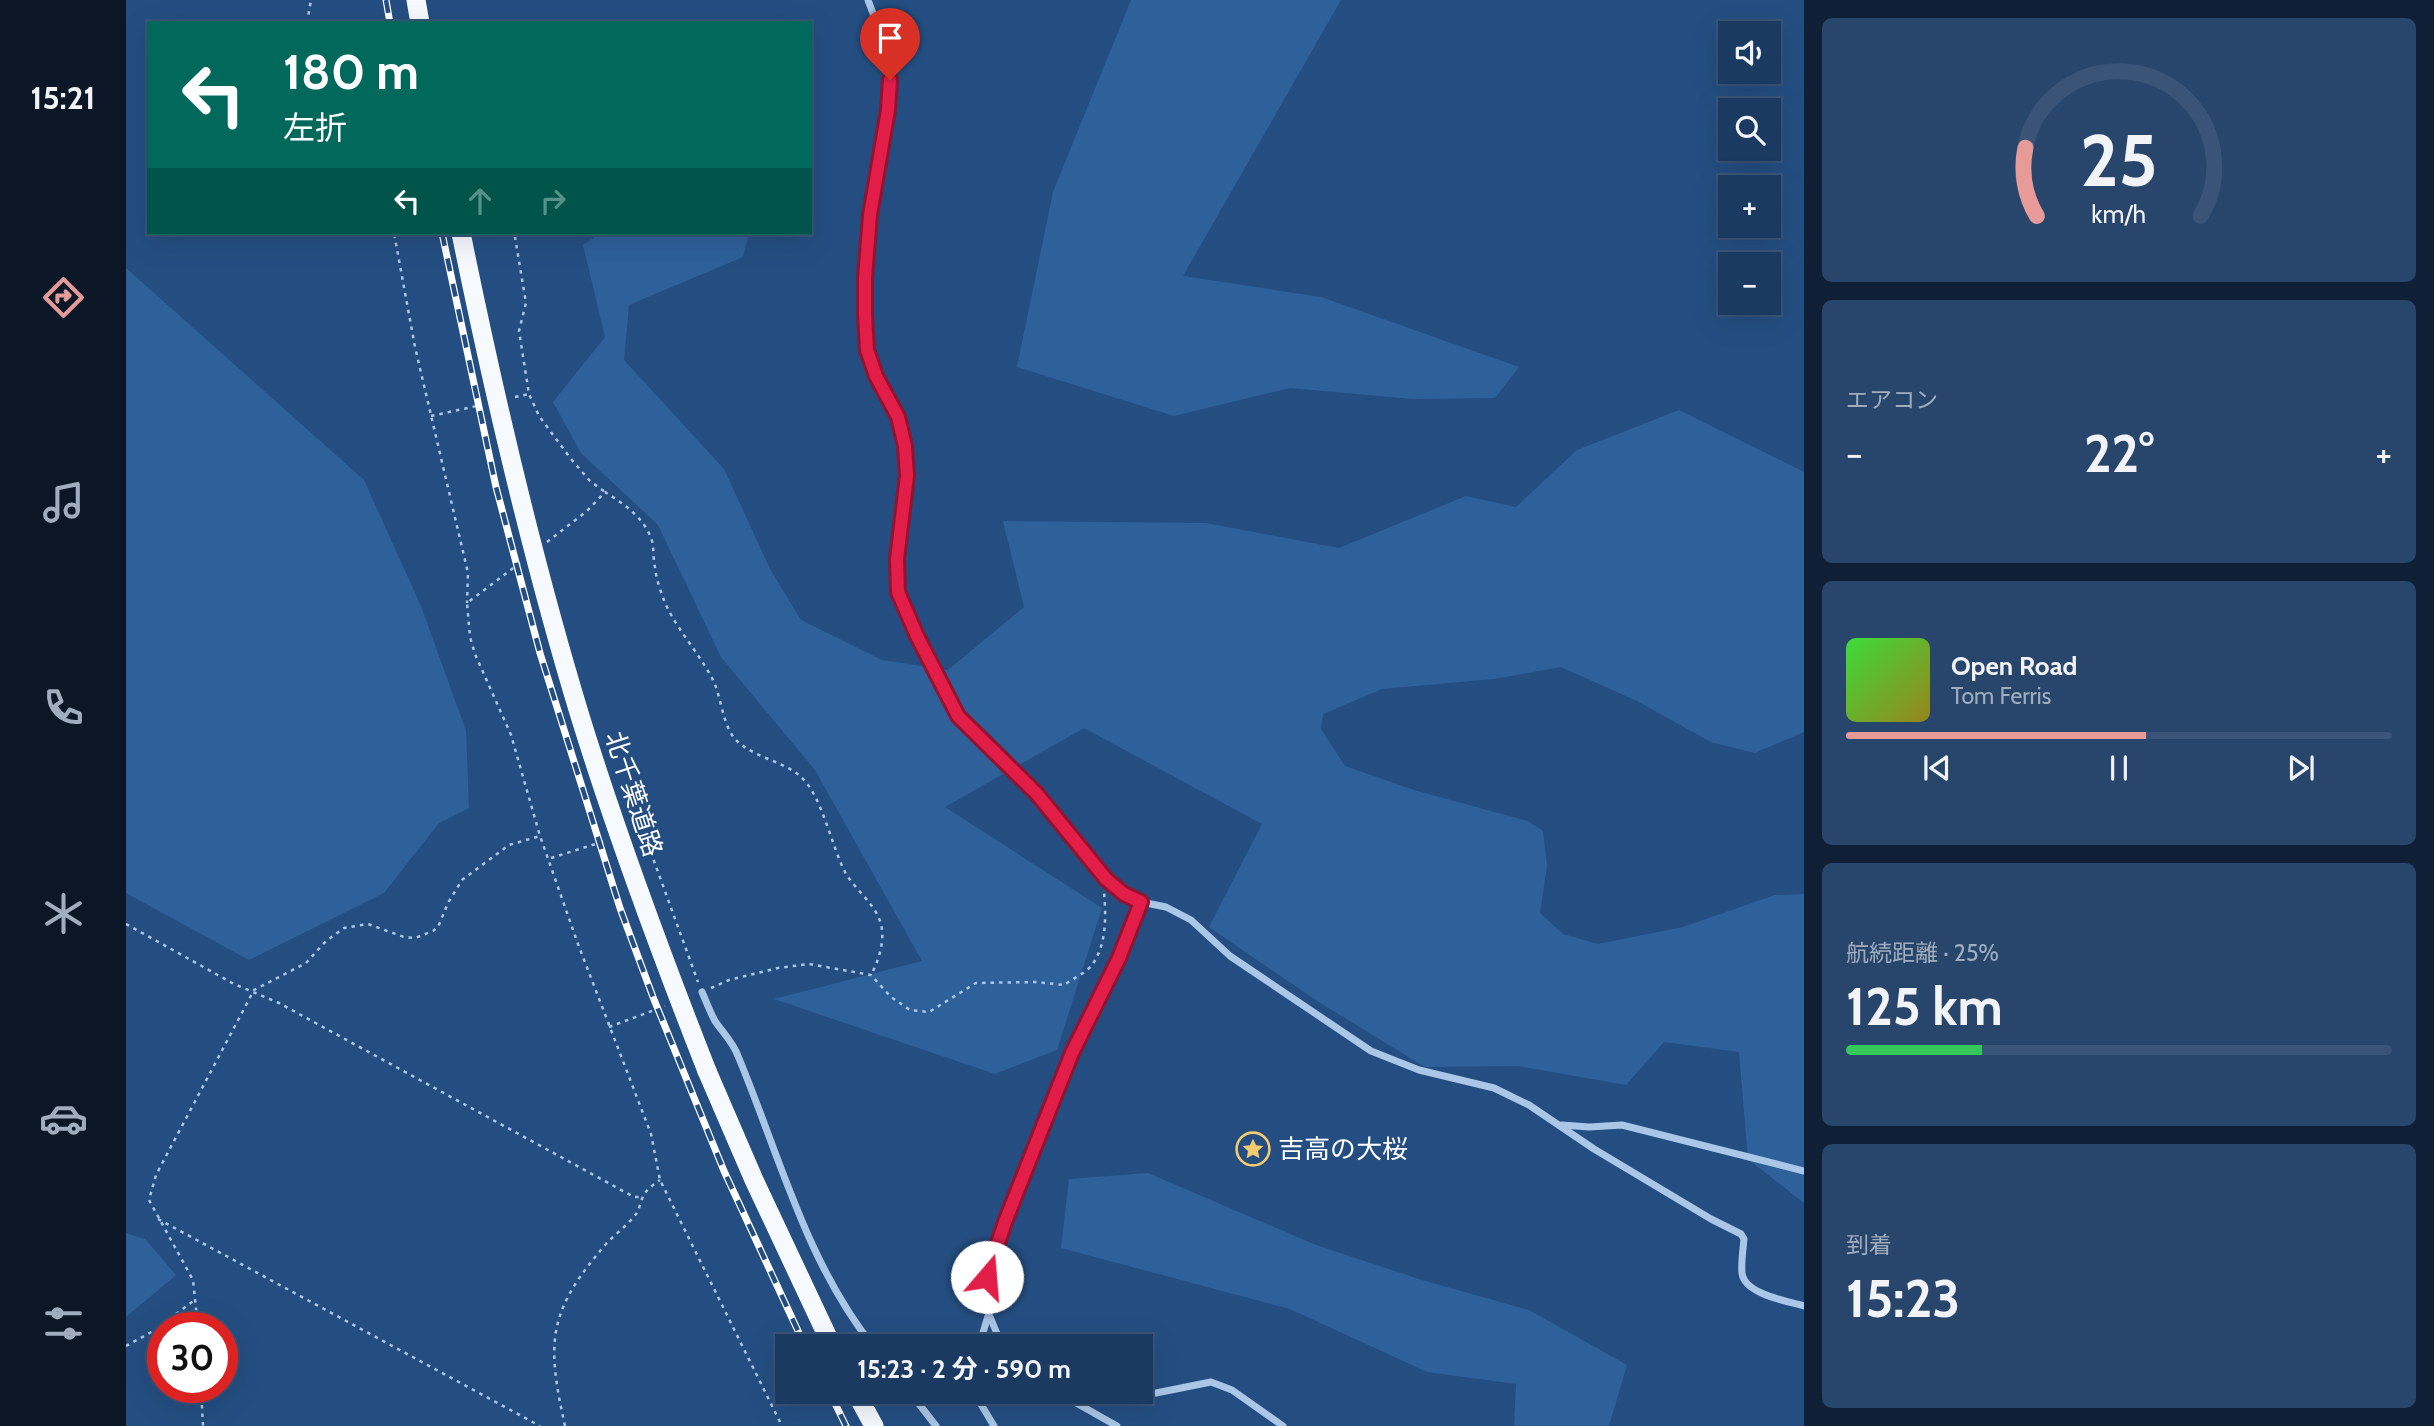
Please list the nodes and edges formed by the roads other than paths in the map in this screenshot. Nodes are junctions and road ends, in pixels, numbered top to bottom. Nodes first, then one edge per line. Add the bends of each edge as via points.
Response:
1 (416, 0) edge
2 (868, 0) edge
3 (420, 21) edge
4 (461, 235) edge
5 (1141, 902) junction
6 (702, 992) road end
7 (1561, 1125) junction
8 (1804, 1171) edge
9 (1804, 1306) edge
10 (989, 1316) junction
11 (826, 1334) edge
12 (864, 1334) edge
13 (983, 1334) edge
14 (997, 1334) edge
15 (1153, 1392) edge
16 (862, 1404) edge
17 (919, 1404) edge
18 (981, 1404) edge
19 (1078, 1404) edge
20 (874, 1426) edge
21 (936, 1426) edge
22 (995, 1426) edge
23 (1118, 1426) edge
24 (1283, 1426) edge

1 - 3 highway
2 - 5 street via 886,48 890,80 870,215 865,278 867,350 898,417 905,446 898,592 958,716 1037,794 1099,872
4 - 11 highway, 北千葉道路, bridge via 514,472 576,702 616,826 706,1070
5 - 7 street via 1166,907 1191,920 1230,956 1371,1051 1419,1070 1494,1088
5 - 10 street via 1072,1053 1005,1222 983,1300
6 - 12 street via 714,1020 733,1043 827,1276
7 - 8 street via 1622,1125
7 - 9 street via 1741,1234 1742,1276 1747,1286
10 - 13 street
10 - 14 street
15 - 24 street via 1211,1382 1231,1390
16 - 20 highway
17 - 21 street
18 - 22 street
19 - 23 street

